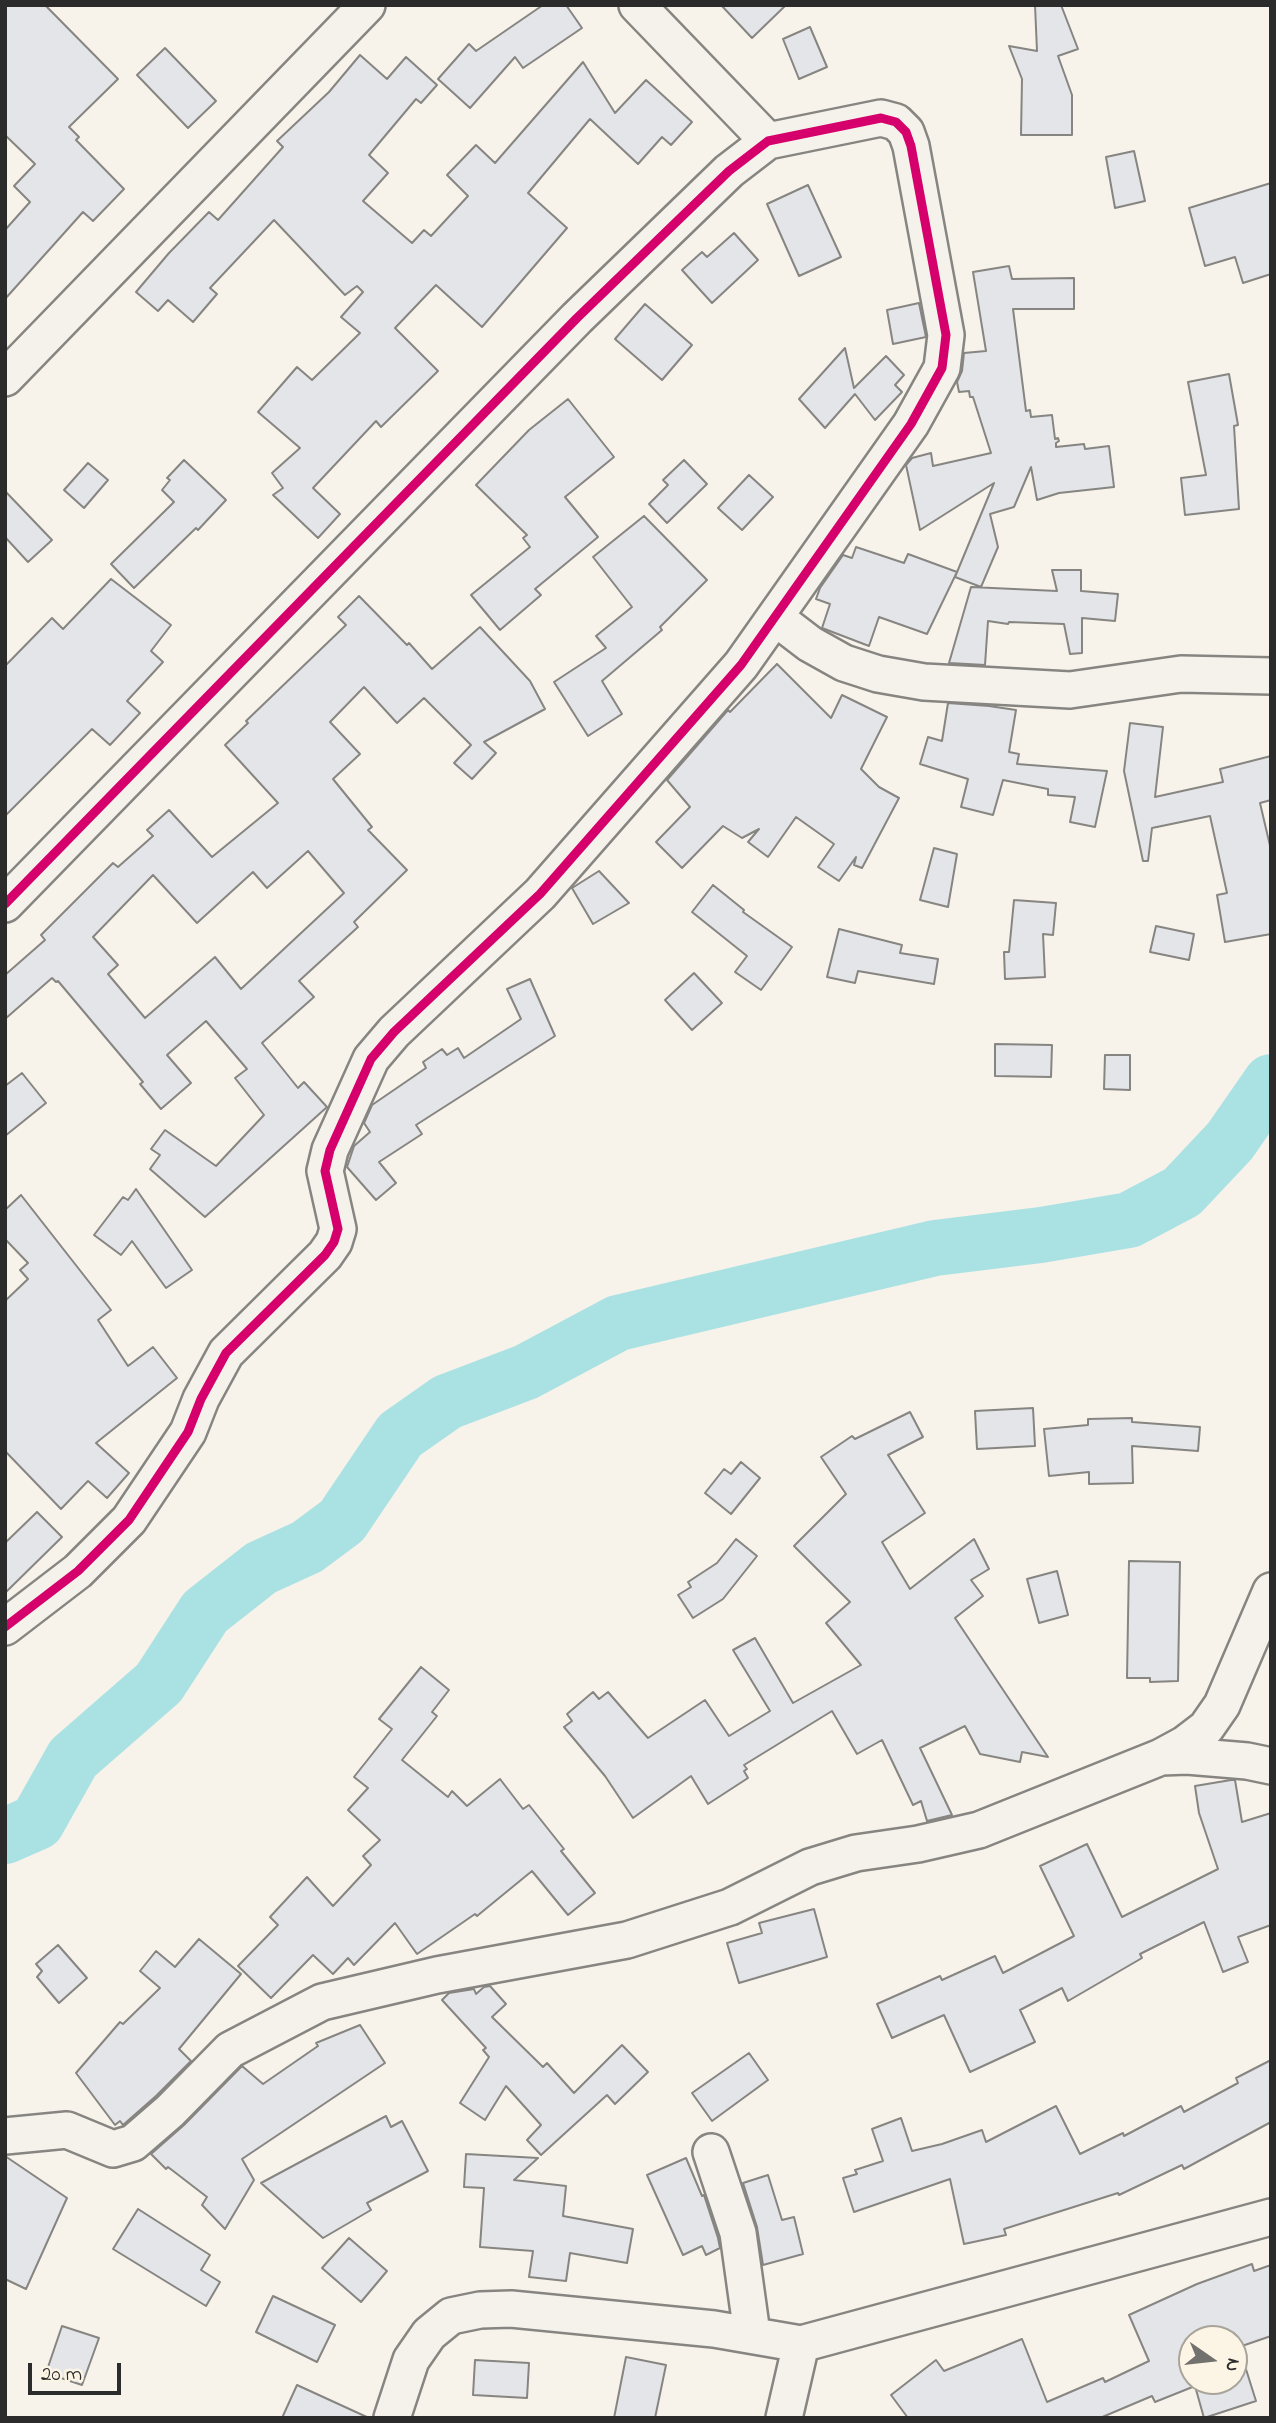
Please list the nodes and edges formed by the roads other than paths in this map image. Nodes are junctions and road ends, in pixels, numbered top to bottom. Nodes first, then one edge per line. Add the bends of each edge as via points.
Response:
1 (367, 5) edge
2 (637, 5) edge
3 (768, 141) junction
4 (5, 378) edge
5 (776, 618) junction
6 (1271, 676) edge
7 (12, 885) edge
8 (1271, 1591) edge
9 (5, 1627) edge
10 (1161, 1757) junction
11 (1271, 1766) edge
12 (5, 2136) edge
13 (712, 2152) dead end
14 (1271, 2217) edge
15 (752, 2334) junction
16 (800, 2344) junction
17 (392, 2418) edge
18 (784, 2418) edge

1 - 4 street
2 - 3 street
3 - 5 street via 881,118 906,132 946,335 942,368 911,424
3 - 7 street via 729,171 577,318
5 - 6 street via 844,663 924,682 1070,690 1181,674
5 - 9 street via 741,665 540,894 371,1059 325,1171 338,1229 326,1255 226,1353 188,1432 128,1520 78,1571
8 - 10 street via 1222,1705 1206,1728
10 - 11 street
10 - 12 street via 979,1830 856,1853 810,1867 730,1907 627,1940 437,1975 322,2002 230,2050 133,2143 113,2148 68,2130
13 - 15 street via 738,2233
14 - 16 street
15 - 16 street
15 - 17 street via 511,2309 451,2316 429,2334 411,2360
16 - 18 street

